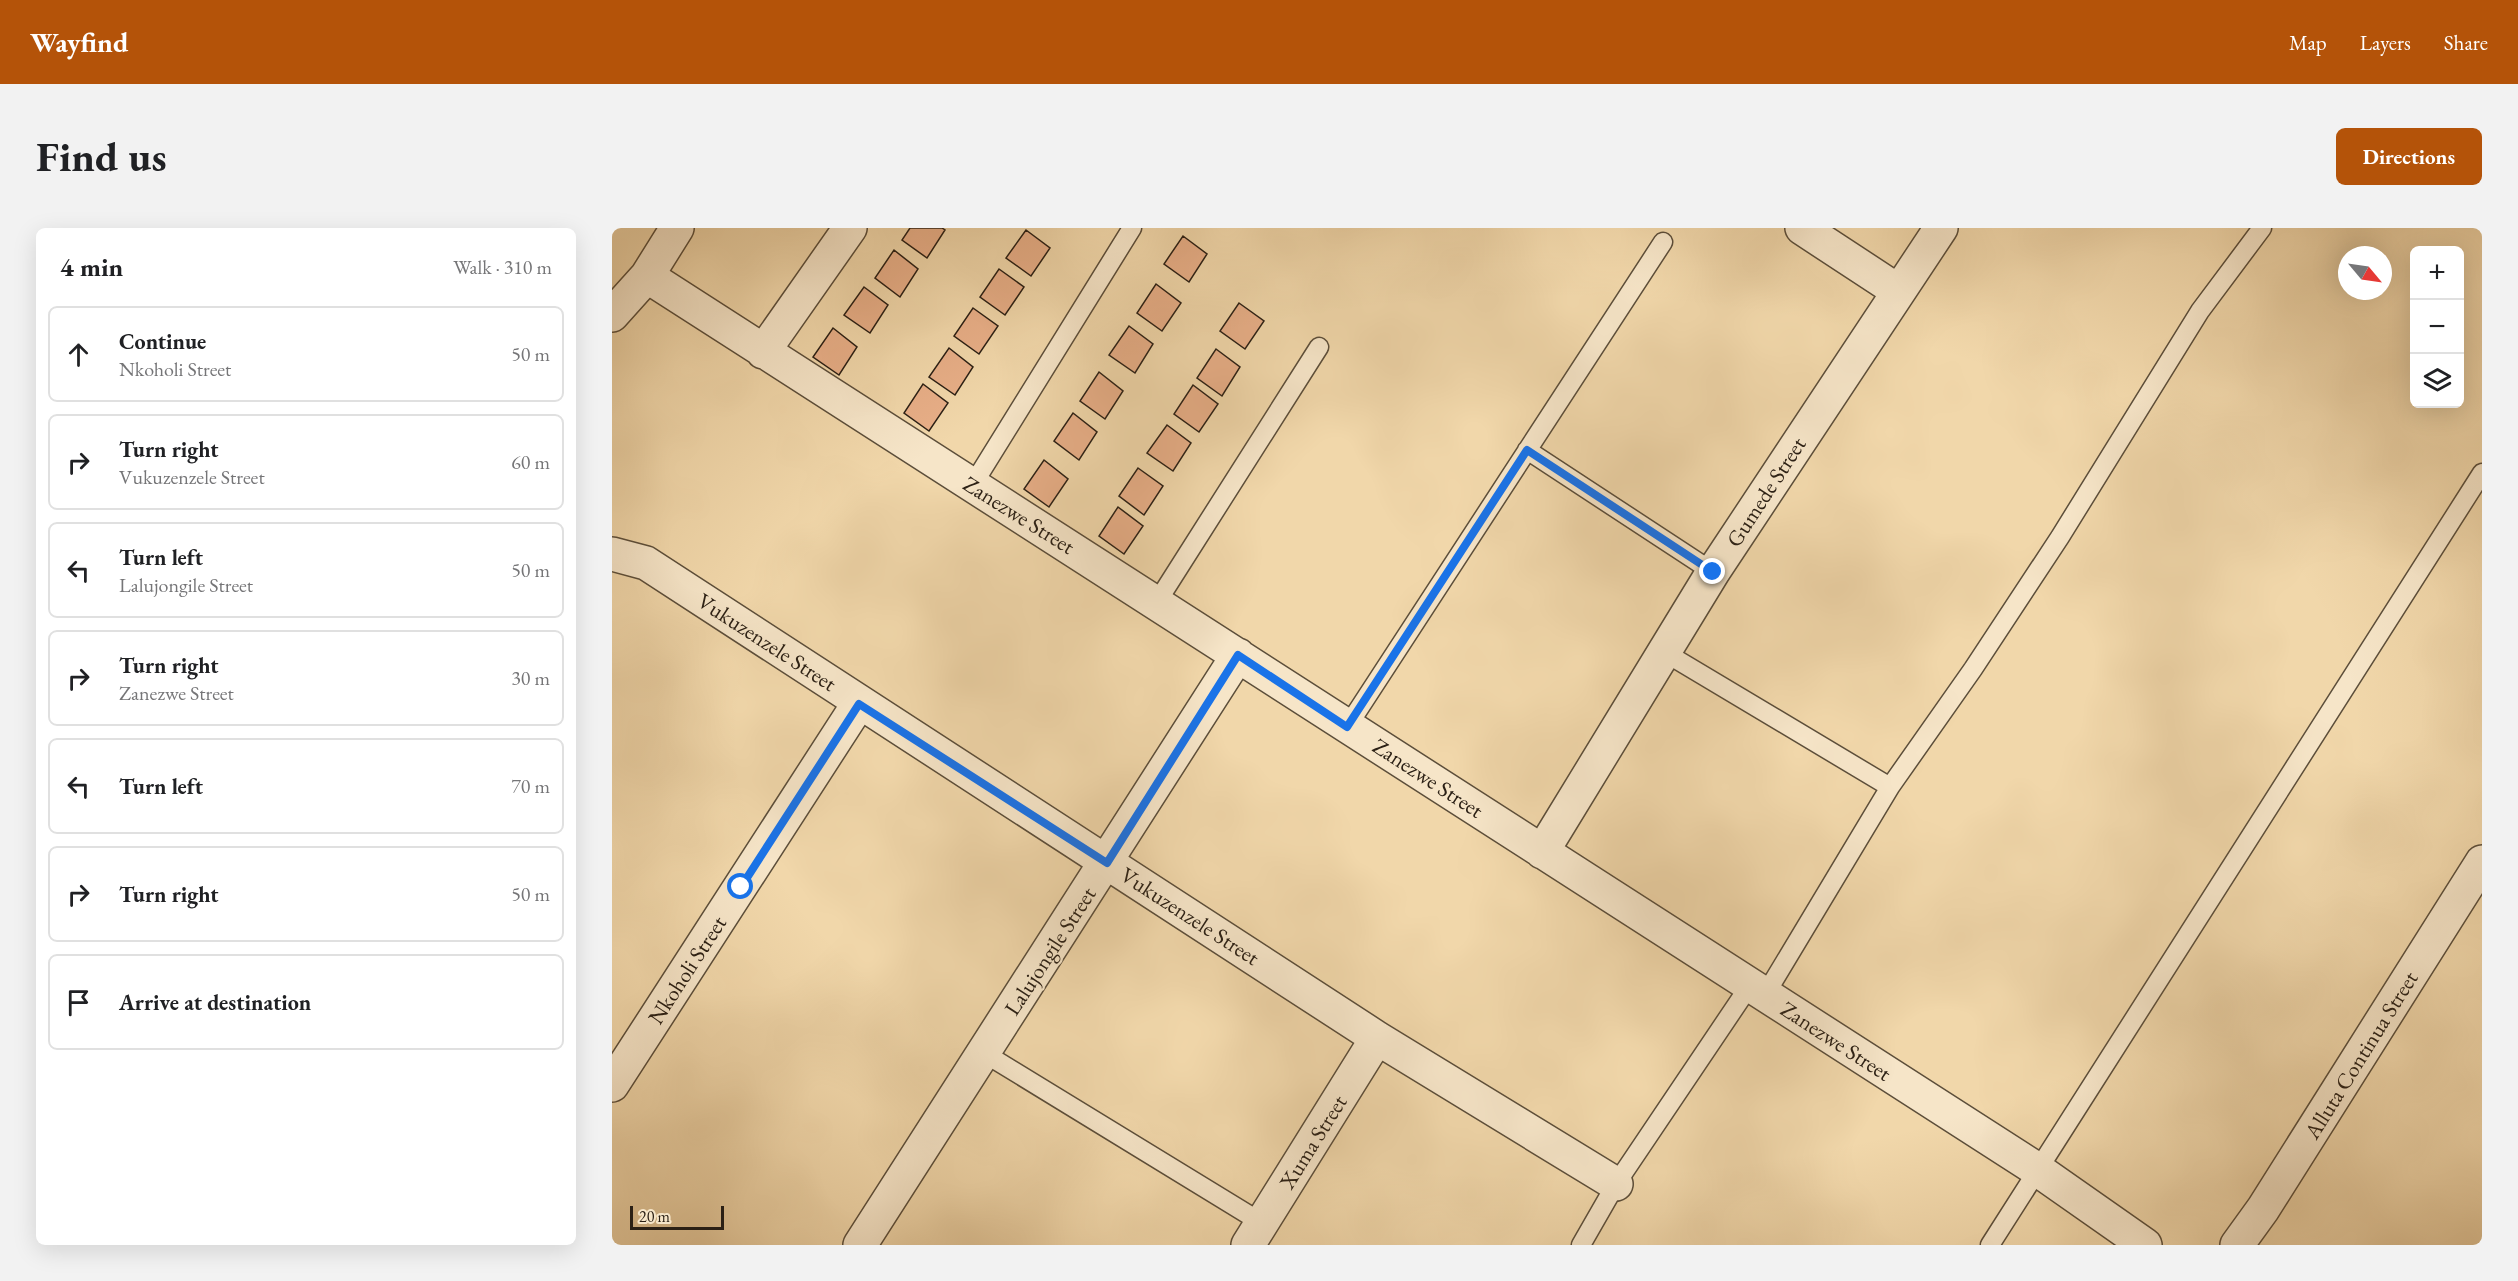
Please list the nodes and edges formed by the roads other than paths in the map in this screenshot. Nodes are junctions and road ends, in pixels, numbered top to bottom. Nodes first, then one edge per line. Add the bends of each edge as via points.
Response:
1 (677, 228) edge
2 (850, 228) edge
3 (1132, 228) edge
4 (1802, 228) edge
5 (1941, 228) edge
6 (2262, 228) edge
7 (1663, 242) dead end
8 (647, 276) junction
9 (1898, 291) junction
10 (612, 315) edge
11 (1318, 347) dead end
12 (763, 352) junction
13 (1527, 450) junction
14 (2482, 473) edge
15 (972, 486) junction
16 (612, 554) edge
17 (1713, 572) junction
18 (1156, 602) junction
19 (1664, 652) junction
20 (1238, 655) junction
21 (859, 704) junction
22 (1347, 727) junction
23 (1890, 787) junction
24 (1542, 852) junction
25 (2482, 862) edge
26 (1107, 863) junction
27 (1757, 990) junction
28 (1377, 1038) junction
29 (984, 1053) junction
30 (612, 1085) edge
31 (2038, 1170) junction
32 (1616, 1184) junction
33 (1255, 1234) edge
34 (860, 1245) edge
35 (1581, 1245) edge
36 (1990, 1245) edge
37 (2145, 1245) edge
38 (2237, 1245) edge

1 - 8 street
2 - 12 street
3 - 15 lane
4 - 9 street
5 - 9 street, Gumede Street
6 - 23 lane via 2200,311 2060,537
7 - 13 lane
8 - 10 street
8 - 12 street, Zanezwe Street
9 - 17 street, Gumede Street
11 - 18 lane
12 - 15 street, Zanezwe Street
13 - 17 lane
13 - 22 lane
14 - 31 lane
15 - 18 street, Zanezwe Street
16 - 21 street, Vukuzenzele Street via 645,562
17 - 19 street, Gumede Street
18 - 20 street, Zanezwe Street
19 - 23 lane
19 - 24 street, Gumede Street
20 - 22 street, Zanezwe Street
20 - 26 street, Lalujongile Street
21 - 26 street, Vukuzenzele Street
21 - 30 street, Nkoholi Street
22 - 24 street, Zanezwe Street
23 - 27 lane
24 - 27 street, Zanezwe Street
25 - 38 street, Alluta Continua Street
26 - 28 street, Vukuzenzele Street
26 - 29 street, Lalujongile Street
27 - 31 street, Zanezwe Street
27 - 32 lane
28 - 32 street, Vukuzenzele Street
28 - 33 street, Xuma Street
29 - 33 lane
29 - 34 street, Lalujongile Street
31 - 36 lane
31 - 37 street, Zanezwe Street
32 - 35 lane

